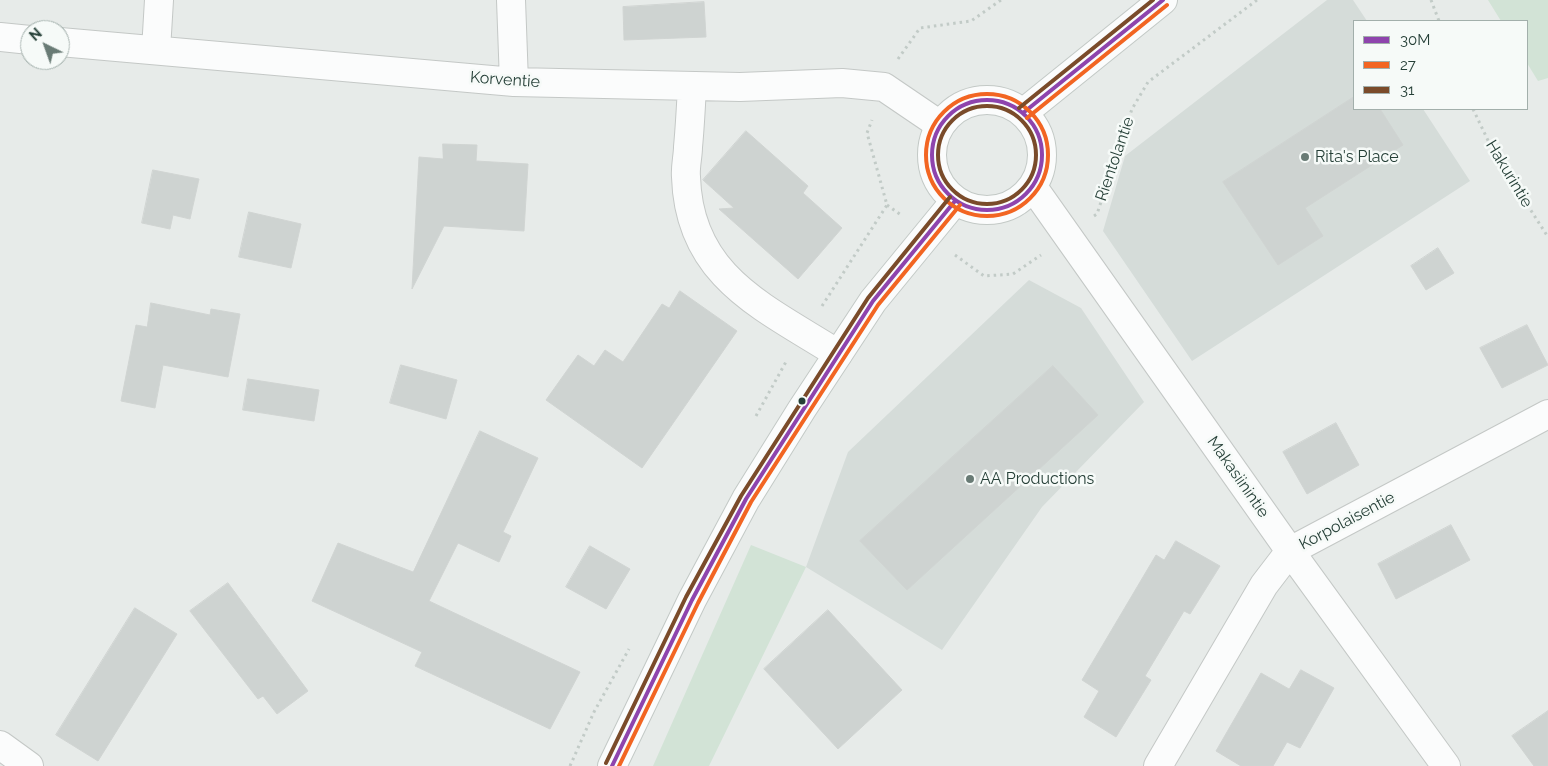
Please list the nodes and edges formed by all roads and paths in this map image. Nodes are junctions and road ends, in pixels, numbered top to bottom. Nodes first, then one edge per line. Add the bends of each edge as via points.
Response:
1 (159, 0) edge
2 (511, 0) edge
3 (1001, 0) edge
4 (1163, 0) edge
5 (1257, 0) edge
6 (1431, 0) edge
7 (1439, 20) edge
8 (0, 37) edge
9 (20, 39) edge
10 (70, 43) edge
11 (156, 50) junction
12 (514, 82) junction
13 (692, 86) junction
14 (884, 87) junction
15 (1473, 110) edge
16 (1023, 113) junction
17 (940, 125) junction
18 (1033, 187) junction
19 (955, 201) junction
20 (887, 205) junction
21 (928, 235) junction
22 (1068, 237) junction
23 (1548, 237) edge
24 (805, 333) junction
25 (838, 354) junction
26 (1548, 414) edge
27 (752, 423) dead end
28 (1290, 551) junction
29 (633, 642) dead end
30 (0, 745) edge
31 (29, 766) edge
32 (570, 766) edge
33 (612, 766) edge
34 (1158, 766) edge
35 (1446, 766) edge

1 - 11 street
2 - 12 street
3 - 14 path via 970,21 920,28 902,50
4 - 16 street
5 - 22 path, Rientolantie via 1148,82 1132,109 1097,214
6 - 7 path
8 - 9 street
10 - 11 street, Korventie
11 - 12 street, Korventie
12 - 13 street, Korventie
13 - 14 street, Korventie via 842,83
13 - 24 street via 685,176 690,211 700,242 717,268 741,292
14 - 17 street, Korventie
14 - 20 path via 867,133
15 - 23 path, Hakurintie via 1494,154
16 - 17 street via 1003,101 981,100 958,107
16 - 18 street via 1038,132 1042,151 1041,168
17 - 19 street via 932,146 932,166 940,185
18 - 19 street via 1013,204 995,210 972,208
18 - 22 street, Makasiinintie
19 - 21 street
20 - 21 path, Rientolantie
20 - 24 path
21 - 22 path, Rientolantie via 984,276 1014,274
21 - 25 street via 873,301
22 - 28 street, Makasiinintie
24 - 25 street
24 - 27 path
25 - 33 street via 746,500 692,600
26 - 28 street, Korpolaisentie
28 - 34 street, Korpolaisentie via 1264,585
28 - 35 street, Makasiinintie
29 - 32 path via 594,712
30 - 31 street

